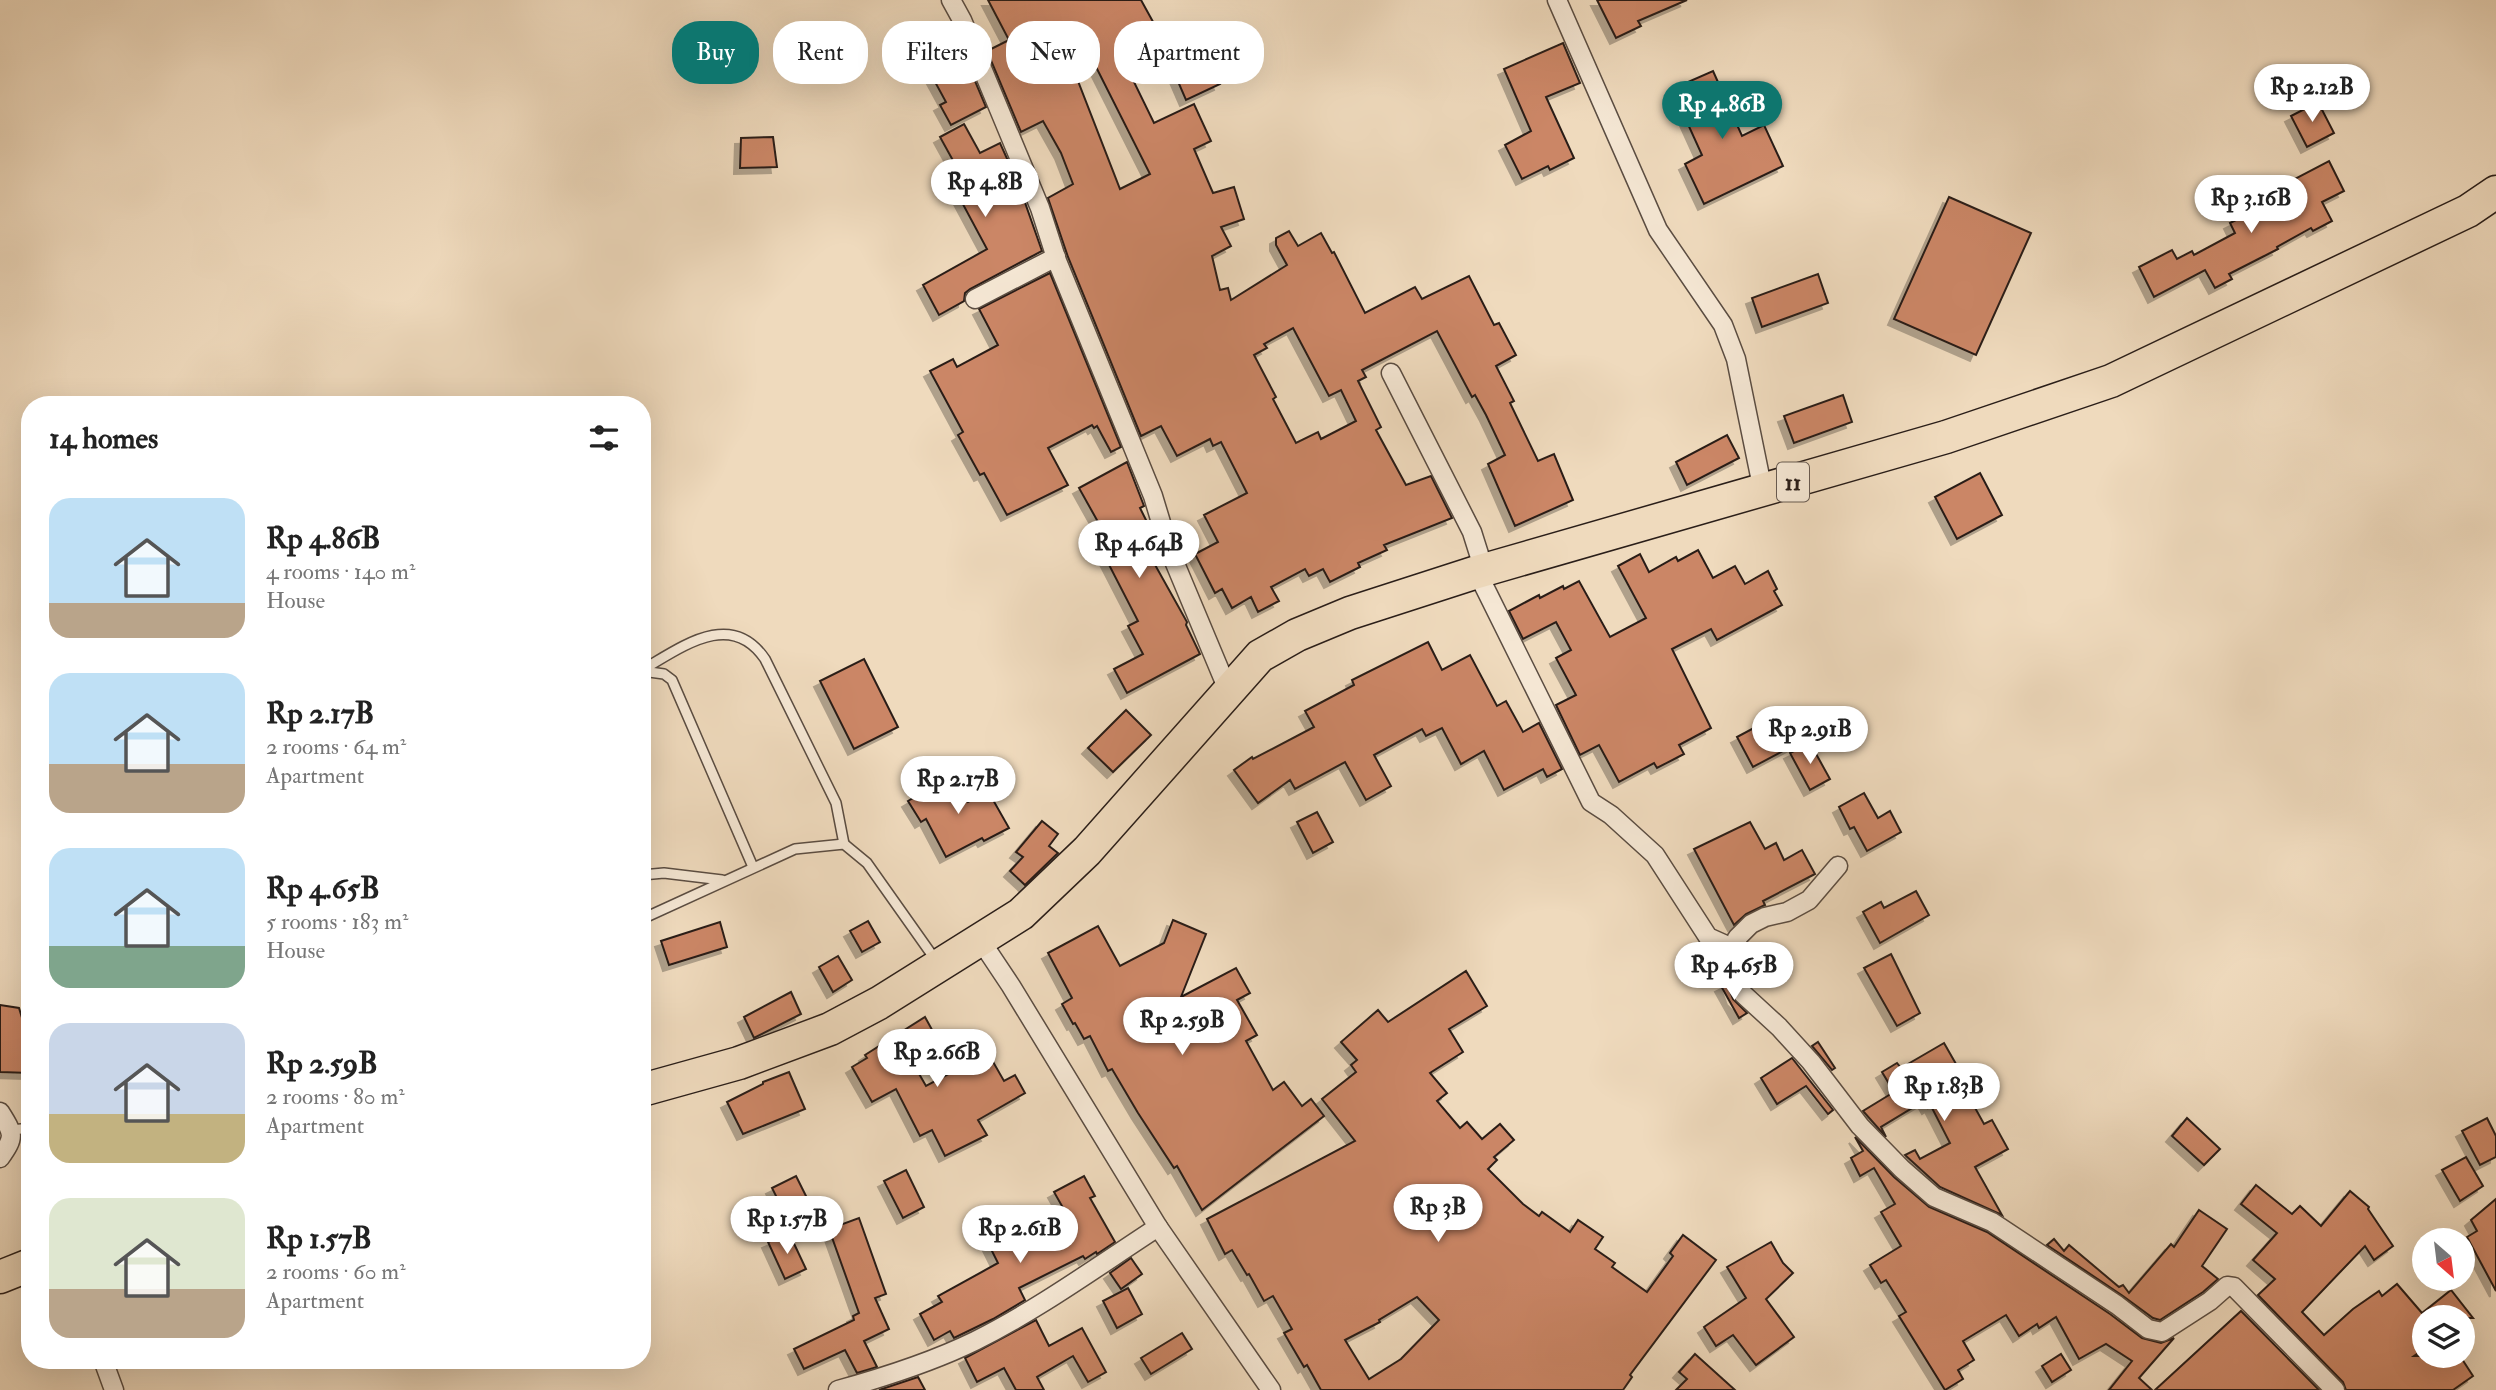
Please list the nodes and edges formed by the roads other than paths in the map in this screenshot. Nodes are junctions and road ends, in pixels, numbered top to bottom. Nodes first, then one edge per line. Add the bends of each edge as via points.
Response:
1 (951, 0) edge
2 (1557, 0) edge
3 (2496, 192) edge
4 (1056, 257) junction
5 (975, 299) dead end
6 (1391, 373) dead end
7 (1763, 491) junction
8 (1480, 571) junction
9 (651, 666) edge
10 (651, 672) edge
11 (1228, 690) junction
12 (844, 844) junction
13 (1838, 866) dead end
14 (753, 867) junction
15 (651, 874) edge
16 (724, 880) junction
17 (651, 915) edge
18 (981, 941) junction
19 (1737, 950) junction
20 (940, 967) junction
21 (651, 1088) edge
22 (0, 1112) edge
23 (21, 1129) edge
24 (0, 1158) edge
25 (1158, 1227) junction
26 (21, 1269) edge
27 (0, 1277) edge
28 (106, 1369) edge
29 (114, 1390) edge
30 (838, 1390) edge
31 (1271, 1390) edge
32 (2335, 1390) edge

1 - 4 street via 1040,208
2 - 7 street via 1658,230 1723,325 1736,359
3 - 7 highway, 11 via 2468,211 2111,381 1946,437
4 - 5 street
4 - 11 street
6 - 8 street via 1472,532
7 - 8 highway, 11
8 - 11 highway, 11 via 1297,635 1260,656
8 - 19 street via 1591,802 1655,855 1708,937
9 - 12 lane via 724,632 754,644 836,803
10 - 14 lane via 672,680
11 - 18 highway, 11 via 1087,851 1021,914
12 - 14 lane via 795,849
12 - 20 lane via 867,863
13 - 19 street via 1810,900 1751,924 1737,938
14 - 16 lane
15 - 16 lane
16 - 17 lane
18 - 20 highway, 11
18 - 25 street
19 - 32 street via 1738,984 1743,994 1811,1062 1860,1126 1934,1197 1992,1222 2158,1333 2227,1286 2234,1287
20 - 21 highway, 11 via 801,1041
22 - 23 street
23 - 24 street
25 - 30 street via 975,1341
25 - 31 street
26 - 27 highway
28 - 29 street

